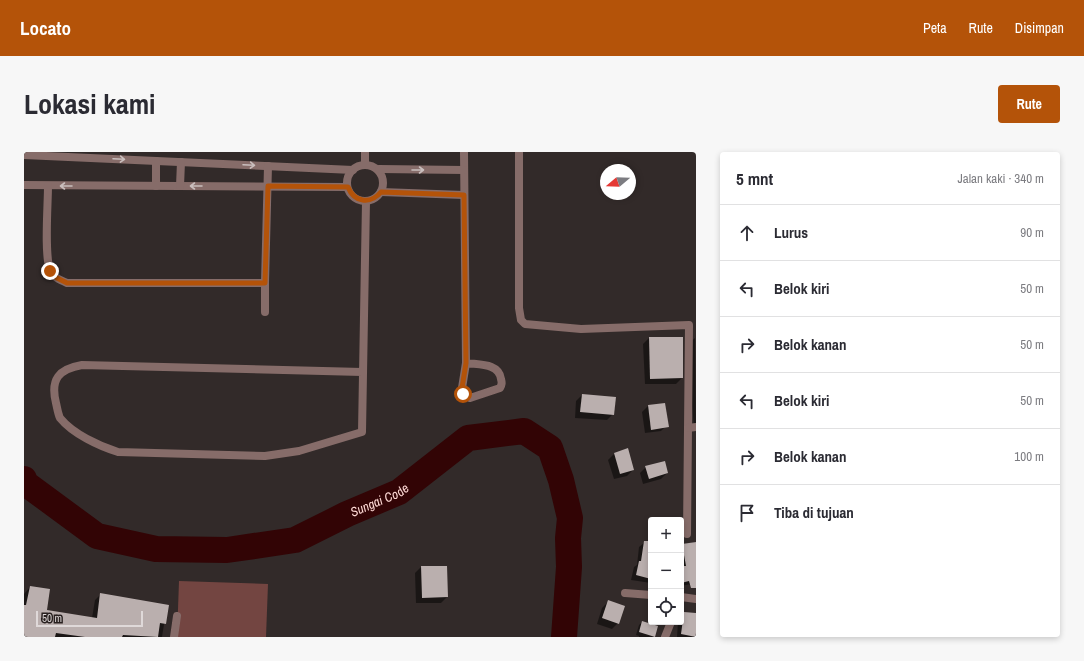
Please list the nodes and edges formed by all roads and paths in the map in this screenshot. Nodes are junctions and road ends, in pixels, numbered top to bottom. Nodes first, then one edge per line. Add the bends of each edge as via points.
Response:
1 (365, 152) edge
2 (464, 152) edge
3 (519, 152) edge
4 (24, 155) edge
5 (156, 161) junction
6 (180, 162) junction
7 (365, 165) junction
8 (268, 166) junction
9 (379, 169) junction
10 (353, 170) junction
11 (464, 170) junction
12 (24, 185) edge
13 (48, 186) junction
14 (156, 186) junction
15 (180, 186) junction
16 (268, 186) junction
17 (348, 187) junction
18 (381, 192) junction
19 (464, 195) junction
20 (366, 201) junction
21 (265, 283) junction
22 (265, 312) dead end
23 (692, 325) edge
24 (466, 363) junction
25 (362, 372) junction
26 (692, 427) edge
27 (687, 534) dead end
28 (625, 593) dead end
29 (648, 595) edge
30 (684, 597) edge
31 (696, 599) edge
32 (177, 616) dead end
33 (670, 625) edge
34 (174, 637) edge
35 (665, 637) edge

1 - 7 street
2 - 11 street
3 - 23 street via 518,308 521,320 525,324 581,329
4 -> 5 street
5 - 6 street
5 - 14 street
6 -> 8 street
6 - 15 street
7 - 9 street
7 - 10 street
8 - 10 street
8 - 16 street
9 -> 11 street
9 - 18 street via 383,180
10 - 17 street via 349,174
11 - 19 street
12 - 13 street
14 -> 13 street
13 - 21 street via 50,271 67,283
14 - 15 street
16 -> 15 street
16 - 17 street
16 - 21 street
17 - 20 street via 354,197
18 - 19 street
18 - 20 street via 372,200
19 - 24 street
20 - 25 street
21 - 22 street
23 - 26 street
24 - 24 street via 463,394 470,398 500,388 500,373 495,368
25 - 25 street via 362,432 299,451 265,456 118,452 98,446 60,417 53,392 58,375 68,367 82,364
26 - 27 street
28 - 29 street
30 - 31 street
32 - 34 street
33 - 35 street

